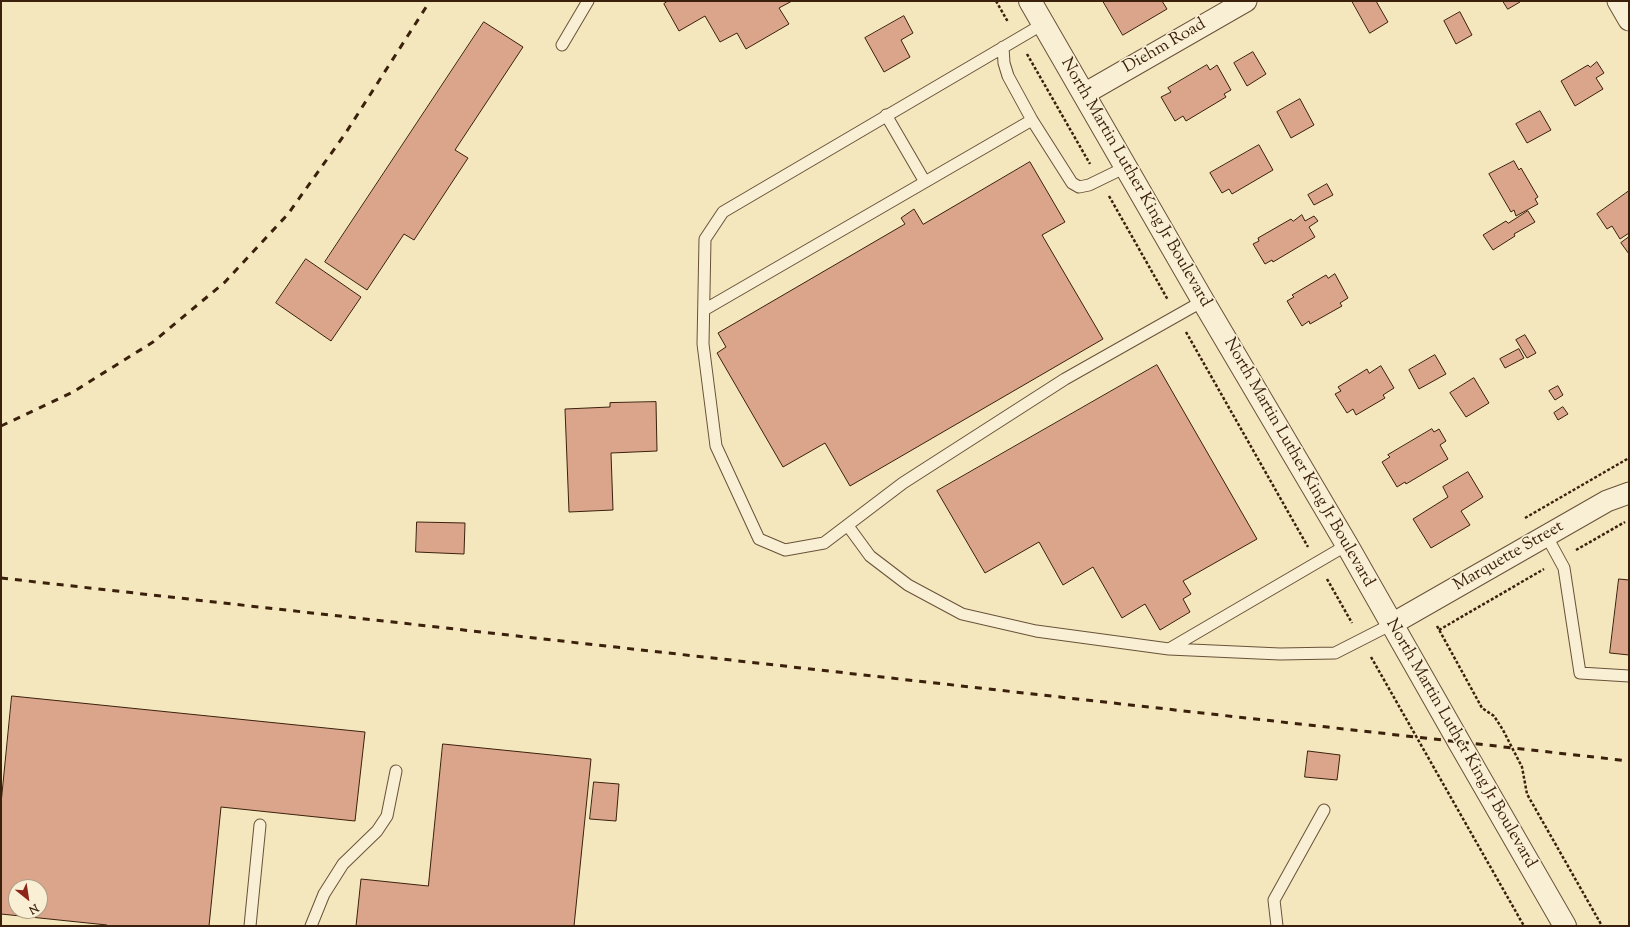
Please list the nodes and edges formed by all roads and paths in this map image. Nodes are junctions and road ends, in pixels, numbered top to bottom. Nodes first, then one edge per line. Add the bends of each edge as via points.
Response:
1 (588, 1) edge
2 (996, 1) edge
3 (1030, 1) edge
4 (1246, 1) edge
5 (1618, 1) edge
6 (1629, 20) edge
7 (1043, 24) junction
8 (1018, 39) junction
9 (562, 45) dead end
10 (1003, 47) junction
11 (1084, 94) junction
12 (886, 115) junction
13 (1032, 120) junction
14 (1126, 167) junction
15 (1099, 180) junction
16 (925, 182) junction
17 (1203, 301) junction
18 (704, 310) junction
19 (1178, 316) junction
20 (1629, 458) edge
21 (1629, 493) edge
22 (1522, 519) dead end
23 (1629, 520) edge
24 (848, 526) junction
25 (1546, 535) junction
26 (1347, 545) junction
27 (1559, 560) junction
28 (1317, 562) junction
29 (1425, 605) junction
30 (1392, 624) junction
31 (1438, 630) junction
32 (1362, 640) junction
33 (1169, 649) junction
34 (1629, 676) edge
35 (396, 771) dead end
36 (1324, 810) dead end
37 (260, 826) dead end
38 (250, 926) edge
39 (311, 926) edge
40 (1277, 926) edge
41 (1524, 926) edge
42 (1565, 926) edge
43 (1602, 926) edge

1 - 9 lane
2 - 8 path
3 - 7 street, North Martin Luther King Jr Boulevard
4 - 11 street, Diehm Road
5 - 6 street
7 - 8 lane
7 - 11 street, North Martin Luther King Jr Boulevard
8 - 10 lane
8 - 15 path
10 - 12 lane
10 - 13 lane via 1008,76
11 - 14 street, North Martin Luther King Jr Boulevard
12 - 16 lane
12 - 18 lane via 722,212 705,239
13 - 15 lane via 1072,183 1079,187
13 - 16 lane
14 - 15 lane
14 - 17 street, North Martin Luther King Jr Boulevard
15 - 19 path
16 - 18 lane
17 - 19 lane
17 - 26 street, North Martin Luther King Jr Boulevard
18 - 24 lane via 703,344 716,446 759,539 785,550 824,543
19 - 24 lane via 1059,383 903,483
19 - 28 path
20 - 22 path
21 - 25 street, Marquette Street via 1607,501
23 - 27 path
24 - 33 lane via 870,556 908,585 962,614 1036,631
25 - 27 lane
25 - 29 street, Marquette Street
26 - 28 lane
26 - 30 street, North Martin Luther King Jr Boulevard
27 - 31 path
27 - 34 lane via 1564,568 1580,673
28 - 32 path
28 - 33 lane
29 - 30 street, Marquette Street
29 - 31 path
30 - 32 lane
30 - 42 street, North Martin Luther King Jr Boulevard
31 - 43 path via 1482,708 1494,716 1504,730 1522,767 1527,794
32 - 33 lane via 1335,653 1280,654
32 - 41 path
35 - 39 lane via 388,816 377,831 343,864 324,894
36 - 40 lane via 1274,900
37 - 38 lane

